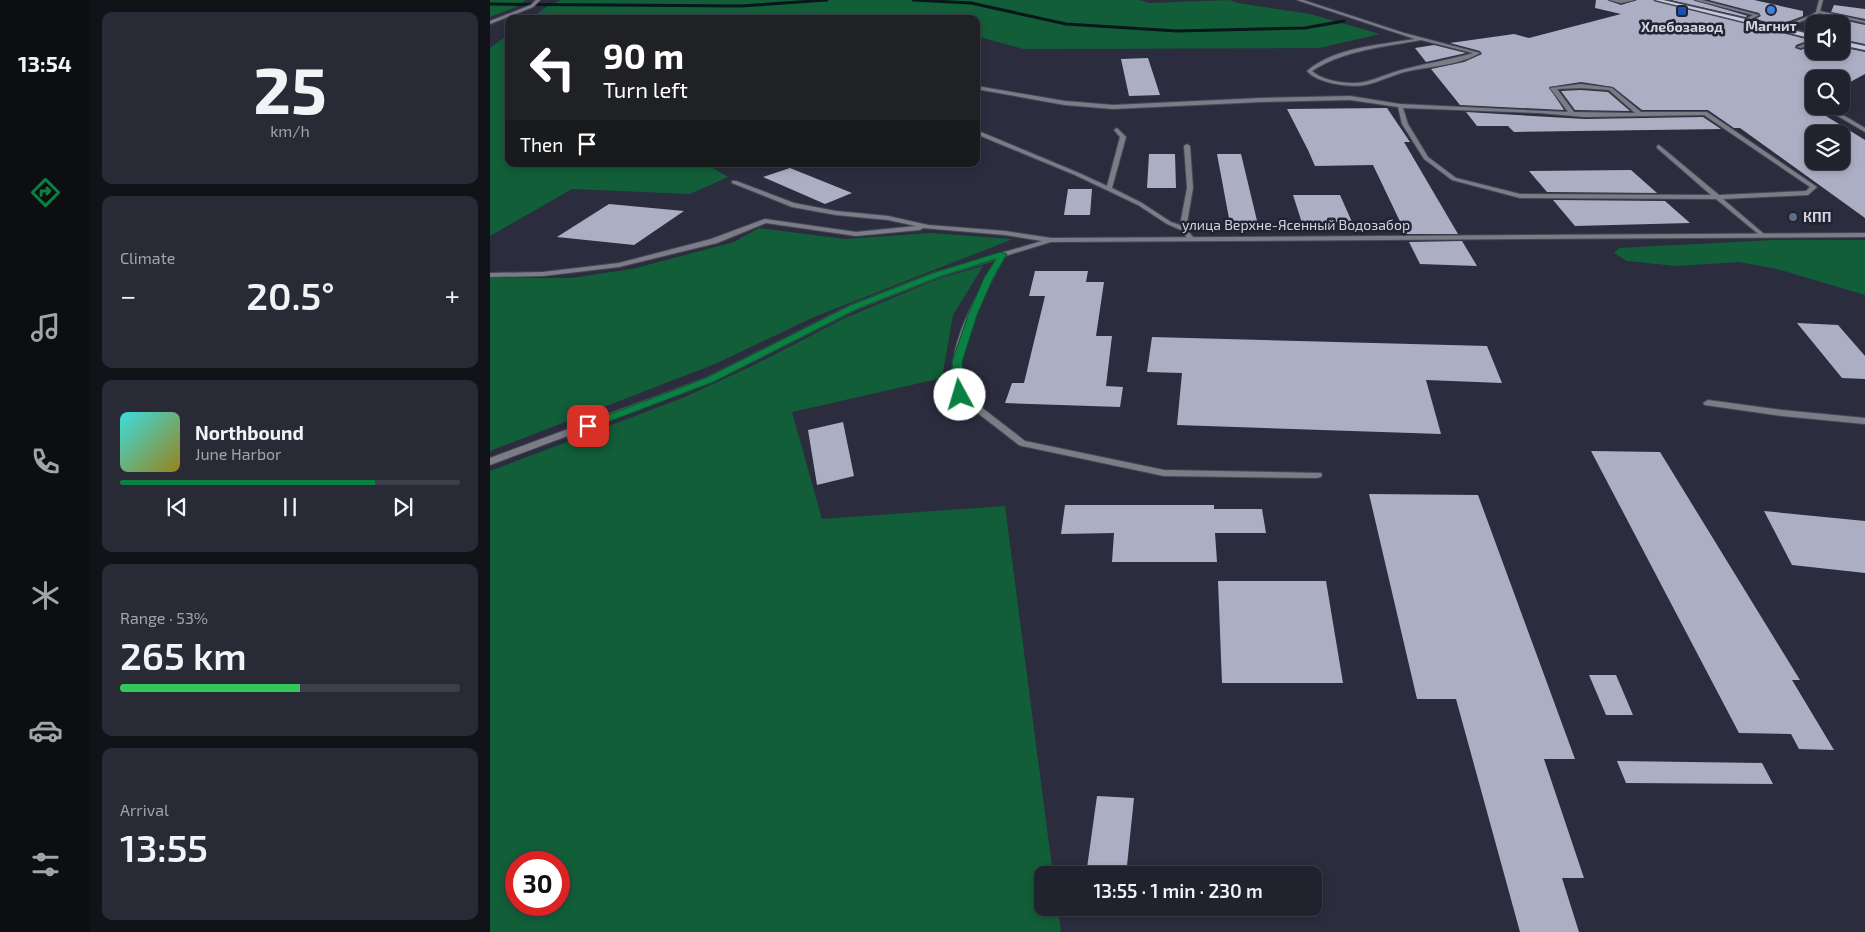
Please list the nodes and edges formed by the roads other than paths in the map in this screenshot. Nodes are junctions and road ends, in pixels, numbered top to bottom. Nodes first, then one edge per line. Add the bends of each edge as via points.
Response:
1 (538, 0) edge
2 (1299, 0) edge
3 (1611, 0) edge
4 (1632, 0) edge
5 (1657, 0) edge
6 (1697, 0) edge
7 (1821, 0) edge
8 (1818, 12) junction
9 (510, 15) edge
10 (505, 17) edge
11 (1745, 21) junction
12 (1865, 22) edge
13 (490, 23) edge
14 (1779, 29) junction
15 (1805, 35) edge
16 (1421, 40) junction
17 (1805, 45) edge
18 (1850, 45) edge
19 (1799, 47) dead end
20 (1865, 48) edge
21 (980, 89) edge
22 (1400, 106) junction
23 (1572, 113) junction
24 (1640, 114) junction
25 (1840, 115) edge
26 (1117, 130) dead end
27 (1865, 130) edge
28 (980, 134) edge
29 (1187, 146) dead end
30 (1659, 147) dead end
31 (734, 182) dead end
32 (1108, 190) junction
33 (1717, 198) junction
34 (928, 227) junction
35 (1183, 229) junction
36 (1762, 235) junction
37 (1865, 235) edge
38 (1190, 238) junction
39 (1051, 240) junction
40 (1003, 254) junction
41 (490, 275) edge
42 (1708, 403) dead end
43 (1865, 421) edge
44 (490, 462) edge
45 (1317, 475) dead end

1 - 9 street
2 - 16 street
3 - 4 street
5 - 11 main road
6 - 11 street via 1757,14
7 - 8 street
8 - 12 street
8 - 14 street
10 - 13 street
11 - 14 main road
14 - 15 main road
16 - 16 street via 1478,53 1363,84 1332,82 1309,71 1354,52
17 - 19 street
18 - 20 main road
21 - 22 street via 1113,107 1350,98
22 - 23 street
22 - 33 street via 1404,124 1426,158 1454,179 1520,196
23 - 24 street
23 - 24 street via 1553,88 1610,89
24 - 33 street via 1705,113 1814,187 1808,193
25 - 27 street
26 - 32 street via 1123,137
28 - 32 street
29 - 35 street via 1190,188
30 - 33 street
31 - 34 street, улица Верхне-Ясенный Водозабор via 792,205
32 - 35 street
33 - 36 street
34 - 39 street, улица Верхне-Ясенный Водозабор
34 - 41 street via 856,234 765,221 714,241 619,265 543,274
35 - 38 street
36 - 37 street, улица Верхне-Ясенный Водозабор
36 - 38 street, улица Верхне-Ясенный Водозабор
38 - 39 street, улица Верхне-Ясенный Водозабор
39 - 40 street
40 - 44 street via 936,275 854,307 709,380
40 - 45 street via 973,315 957,362 960,395 1022,443 1164,473
42 - 43 street

